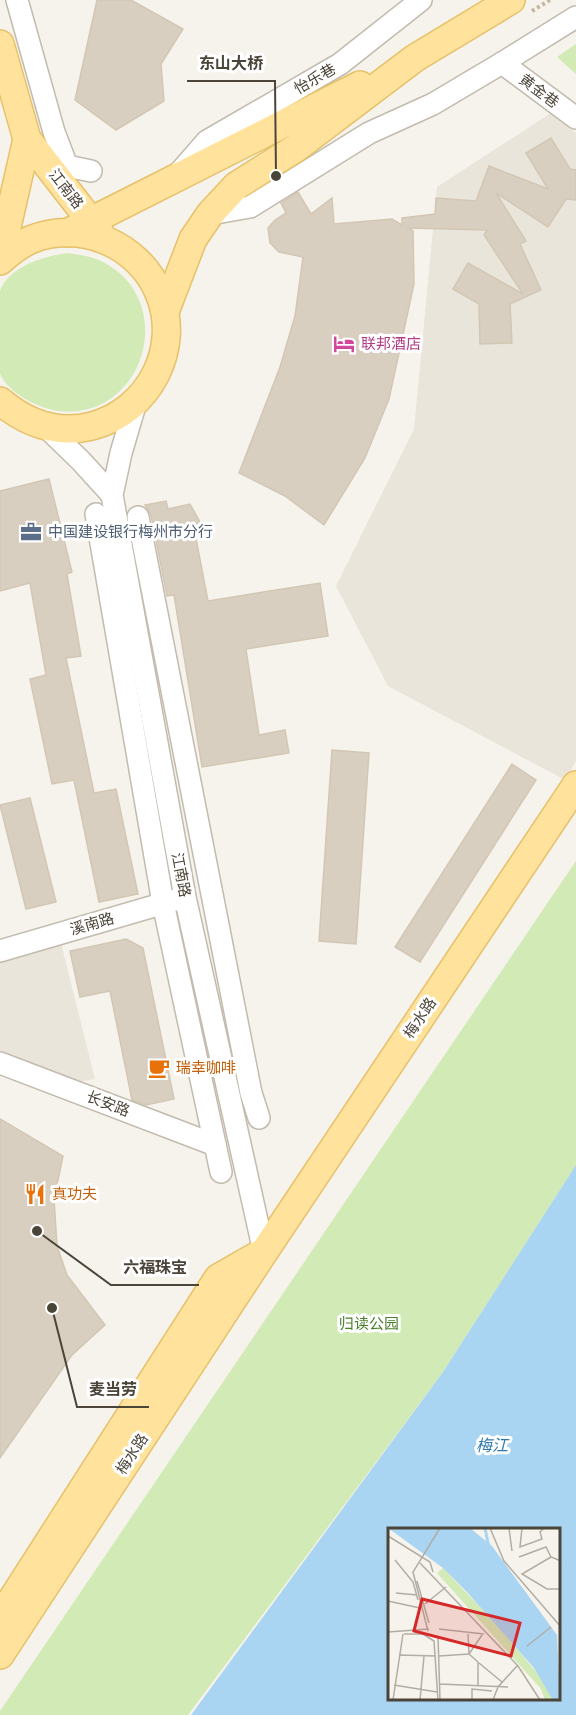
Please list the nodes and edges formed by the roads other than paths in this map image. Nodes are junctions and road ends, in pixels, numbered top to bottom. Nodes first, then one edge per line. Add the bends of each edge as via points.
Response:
1 (17, 0) edge
2 (511, 0) edge
3 (416, 1) edge
4 (576, 16) edge
5 (0, 44) edge
6 (416, 58) junction
7 (502, 63) junction
8 (576, 118) edge
9 (27, 139) junction
10 (91, 171) dead end
11 (178, 175) junction
12 (210, 214) junction
13 (87, 231) junction
14 (0, 259) edge
15 (165, 312) junction
16 (0, 401) edge
17 (136, 402) junction
18 (36, 423) junction
19 (0, 424) edge
20 (112, 495) junction
21 (96, 514) dead end
22 (138, 517) dead end
23 (576, 785) edge
24 (185, 897) junction
25 (163, 903) junction
26 (0, 951) edge
27 (0, 1063) edge
28 (259, 1118) dead end
29 (215, 1146) junction
30 (221, 1172) dead end
31 (264, 1252) junction
32 (0, 1618) edge
33 (0, 1655) edge

1 - 10 street via 67,166
2 - 6 main road
3 - 11 street, 怡乐巷 via 340,64 207,141
4 - 7 street
5 - 9 main road, 江南路
6 - 11 main road
6 - 12 main road via 296,148 236,186
7 - 8 street, 黄金巷
7 - 12 street via 433,104 369,133 250,207
9 - 13 main road, 江南路
9 - 14 main road, 江南路
11 - 13 main road
12 - 15 main road via 193,238
13 - 14 main road via 30,240
13 - 15 main road via 130,255 150,276
15 - 17 main road via 165,342 158,370
16 - 18 main road
17 - 18 main road via 93,426 64,429
17 - 20 street, 江南路
18 - 19 main road
18 - 20 street via 81,461
20 - 24 street, 江南路
21 - 25 street
22 - 28 street
23 - 31 main road, 梅水路
24 - 25 street, 溪南路
24 - 31 street, 江南路
25 - 26 street, 溪南路
25 - 29 street
27 - 29 street, 长安路
29 - 30 street
31 - 32 main road, 梅水路 via 219,1278
31 - 33 main road, 梅水路

